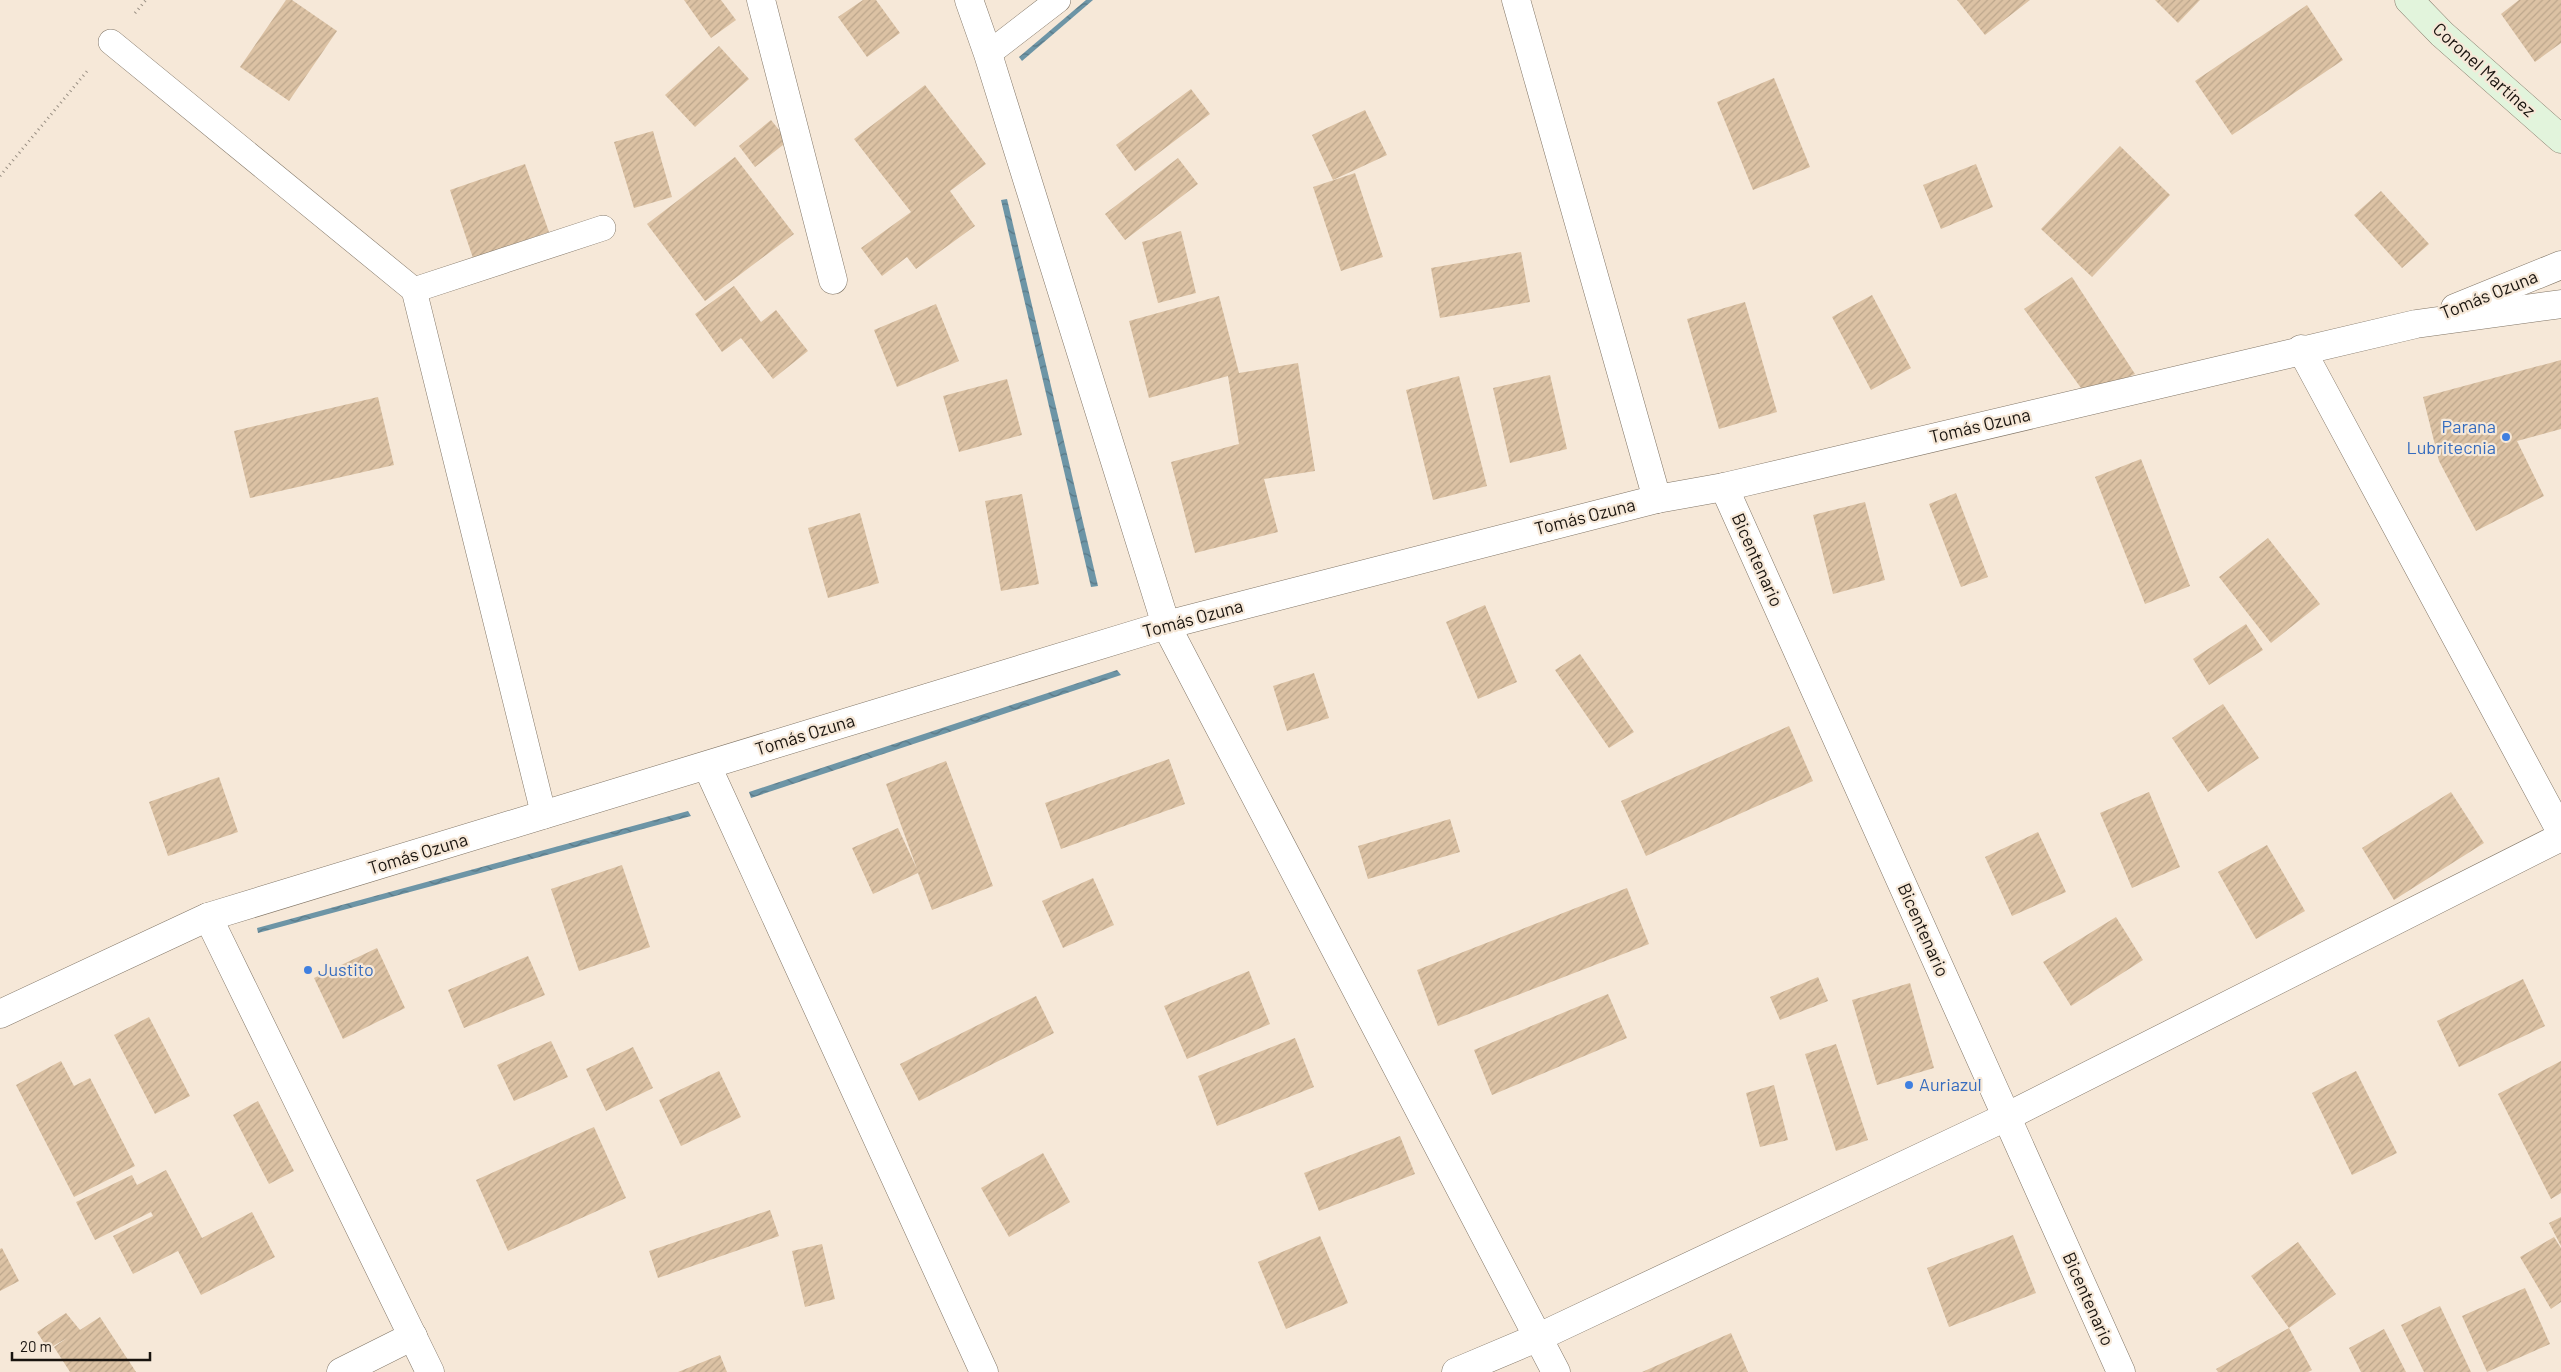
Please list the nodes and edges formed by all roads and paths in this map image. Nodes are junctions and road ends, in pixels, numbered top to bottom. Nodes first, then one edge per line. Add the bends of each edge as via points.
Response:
1 (146, 0) edge
2 (761, 0) edge
3 (969, 0) edge
4 (1058, 0) edge
5 (1516, 0) edge
6 (2409, 0) edge
7 (111, 42) junction
8 (988, 54) junction
9 (2561, 139) edge
10 (0, 176) edge
11 (603, 228) dead end
12 (2561, 265) edge
13 (833, 280) dead end
14 (414, 290) junction
15 (2561, 304) edge
16 (2416, 324) junction
17 (2301, 349) junction
18 (1724, 487) junction
19 (1657, 498) junction
20 (1166, 625) junction
21 (707, 766) junction
22 (544, 816) junction
23 (2561, 832) edge
24 (2561, 837) edge
25 (208, 917) junction
26 (0, 1014) edge
27 (2006, 1116) junction
28 (412, 1336) junction
29 (1539, 1337) junction
30 (341, 1372) edge
31 (430, 1372) edge
32 (984, 1372) edge
33 (1456, 1372) edge
34 (1556, 1372) edge
35 (2121, 1372) edge

1 - 7 path
2 - 13 street
3 - 8 street
4 - 8 lane
5 - 19 street
6 - 9 main road, Coronel Martínez via 2442,34
7 - 10 path
7 - 14 lane
8 - 20 street
11 - 14 lane
12 - 16 street, Tomás Ozuna
14 - 22 lane
15 - 16 street, Tomás Ozuna
16 - 17 street, Tomás Ozuna
17 - 18 street, Tomás Ozuna
17 - 23 street
18 - 19 street, Tomás Ozuna
18 - 27 street, Bicentenario
19 - 20 street, Tomás Ozuna
20 - 21 street, Tomás Ozuna
20 - 29 street
21 - 22 street, Tomás Ozuna
21 - 32 street
22 - 25 street, Tomás Ozuna
24 - 27 street
25 - 26 street, Tomás Ozuna
25 - 28 street
27 - 29 street
27 - 35 street, Bicentenario
28 - 30 street
28 - 31 street
29 - 33 street
29 - 34 street

